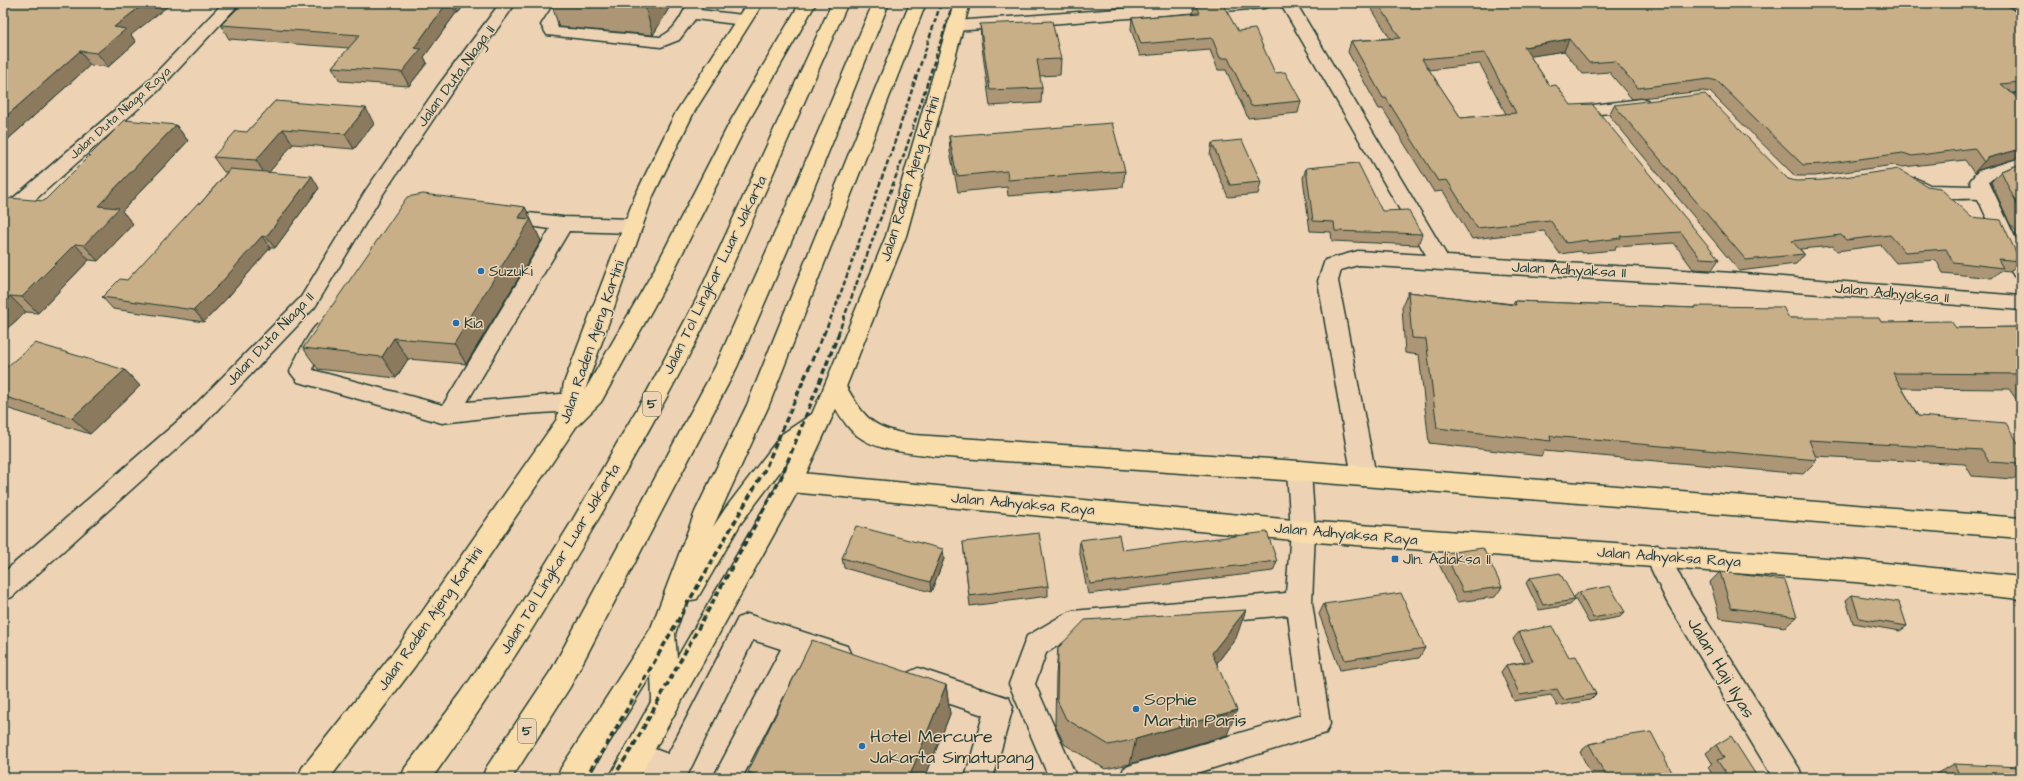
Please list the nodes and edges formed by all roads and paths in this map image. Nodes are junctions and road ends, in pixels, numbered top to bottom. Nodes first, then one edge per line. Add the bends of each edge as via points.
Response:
1 (232, 3) edge
2 (508, 3) edge
3 (564, 3) edge
4 (755, 3) edge
5 (808, 3) edge
6 (840, 3) edge
7 (881, 3) edge
8 (918, 3) edge
9 (962, 3) edge
10 (1264, 3) edge
11 (1288, 3) edge
12 (1159, 7) edge
13 (692, 8) edge
14 (1141, 8) edge
15 (743, 20) junction
16 (955, 26) junction
17 (2021, 98) edge
18 (1656, 102) edge
19 (2021, 109) edge
20 (1608, 128) edge
21 (2021, 164) edge
22 (1900, 176) edge
23 (1981, 187) junction
24 (488, 214) edge
25 (3, 217) edge
26 (563, 224) junction
27 (633, 226) junction
28 (1719, 262) edge
29 (1440, 263) junction
30 (2021, 271) edge
31 (1733, 280) junction
32 (2021, 303) edge
33 (334, 318) edge
34 (835, 387) junction
35 (570, 411) junction
36 (450, 412) junction
37 (820, 419) junction
38 (1299, 471) junction
39 (1364, 476) junction
40 (791, 482) junction
41 (2021, 528) edge
42 (1303, 530) junction
43 (1657, 556) junction
44 (2021, 588) edge
45 (3, 589) edge
46 (1300, 603) junction
47 (662, 634) junction
48 (798, 642) junction
49 (858, 662) edge
50 (895, 673) edge
51 (666, 705) junction
52 (629, 767) edge
53 (312, 778) edge
54 (415, 778) edge
55 (496, 778) edge
56 (571, 778) edge
57 (727, 778) edge
58 (979, 778) edge
59 (1063, 778) edge
60 (1134, 778) edge
61 (1788, 778) edge

1 - 25 street, Jalan Duta Niaga Raya via 151,88
2 - 45 street, Jalan Duta Niaga II via 444,90 373,194 308,302 194,420
3 - 13 street via 549,27 553,32 665,41 674,38
4 - 15 main road, Jalan Raden Ajeng Kartini
5 - 35 main road via 739,122 664,270 593,396
6 - 54 main road, Jalan Tol Lingkar Luar Jakarta / 5 via 709,293 656,396 581,528 523,623 471,702
7 - 55 main road, 5 via 726,367 561,678
8 - 47 main road via 758,405 707,512
9 - 16 main road, Jalan Raden Ajeng Kartini
10 - 12 street
11 - 29 street
12 - 14 street
13 - 15 street
14 - 16 street
15 - 27 main road, Jalan Raden Ajeng Kartini via 685,112 644,196
16 - 34 main road, Jalan Raden Ajeng Kartini via 896,236
17 - 19 street via 2010,102
18 - 20 street via 1593,103
21 - 23 street via 1985,175
22 - 23 street via 1926,191
23 - 30 street
24 - 26 street
26 - 27 street
26 - 36 street
27 - 35 main road, Jalan Raden Ajeng Kartini via 575,383
28 - 31 street
29 - 31 street, Jalan Adhyaksa II
29 - 39 street, Jalan Adhyaksa II via 1358,258 1332,265 1328,281
31 - 32 street, Jalan Adhyaksa II
33 - 36 street via 304,362 301,372 312,378 435,413
34 - 37 main road, Jalan Raden Ajeng Kartini
34 - 38 main road via 858,424 874,435 896,442 933,447
35 - 36 street
35 - 53 main road, Jalan Raden Ajeng Kartini via 406,657
37 - 40 main road, Jalan Raden Ajeng Kartini
37 - 47 main road, Jalan Raden Ajeng Kartini via 790,441 733,516
38 - 39 main road
38 - 42 street
39 - 41 main road
40 - 42 main road, Jalan Adhyaksa Raya
40 - 51 main road, Jalan Raden Ajeng Kartini
42 - 43 main road, Jalan Adhyaksa Raya
42 - 46 street
43 - 44 main road, Jalan Adhyaksa Raya via 1855,571
43 - 61 street, Jalan Haji Ilyas via 1676,594
46 - 59 street via 1072,623 1036,645 1022,684
46 - 60 street via 1316,724
47 - 51 main road
47 - 56 main road, Jalan Raden Ajeng Kartini
48 - 49 street
48 - 52 street via 747,626 674,771
48 - 57 street
50 - 58 street via 999,707
51 - 52 main road, Jalan Raden Ajeng Kartini

